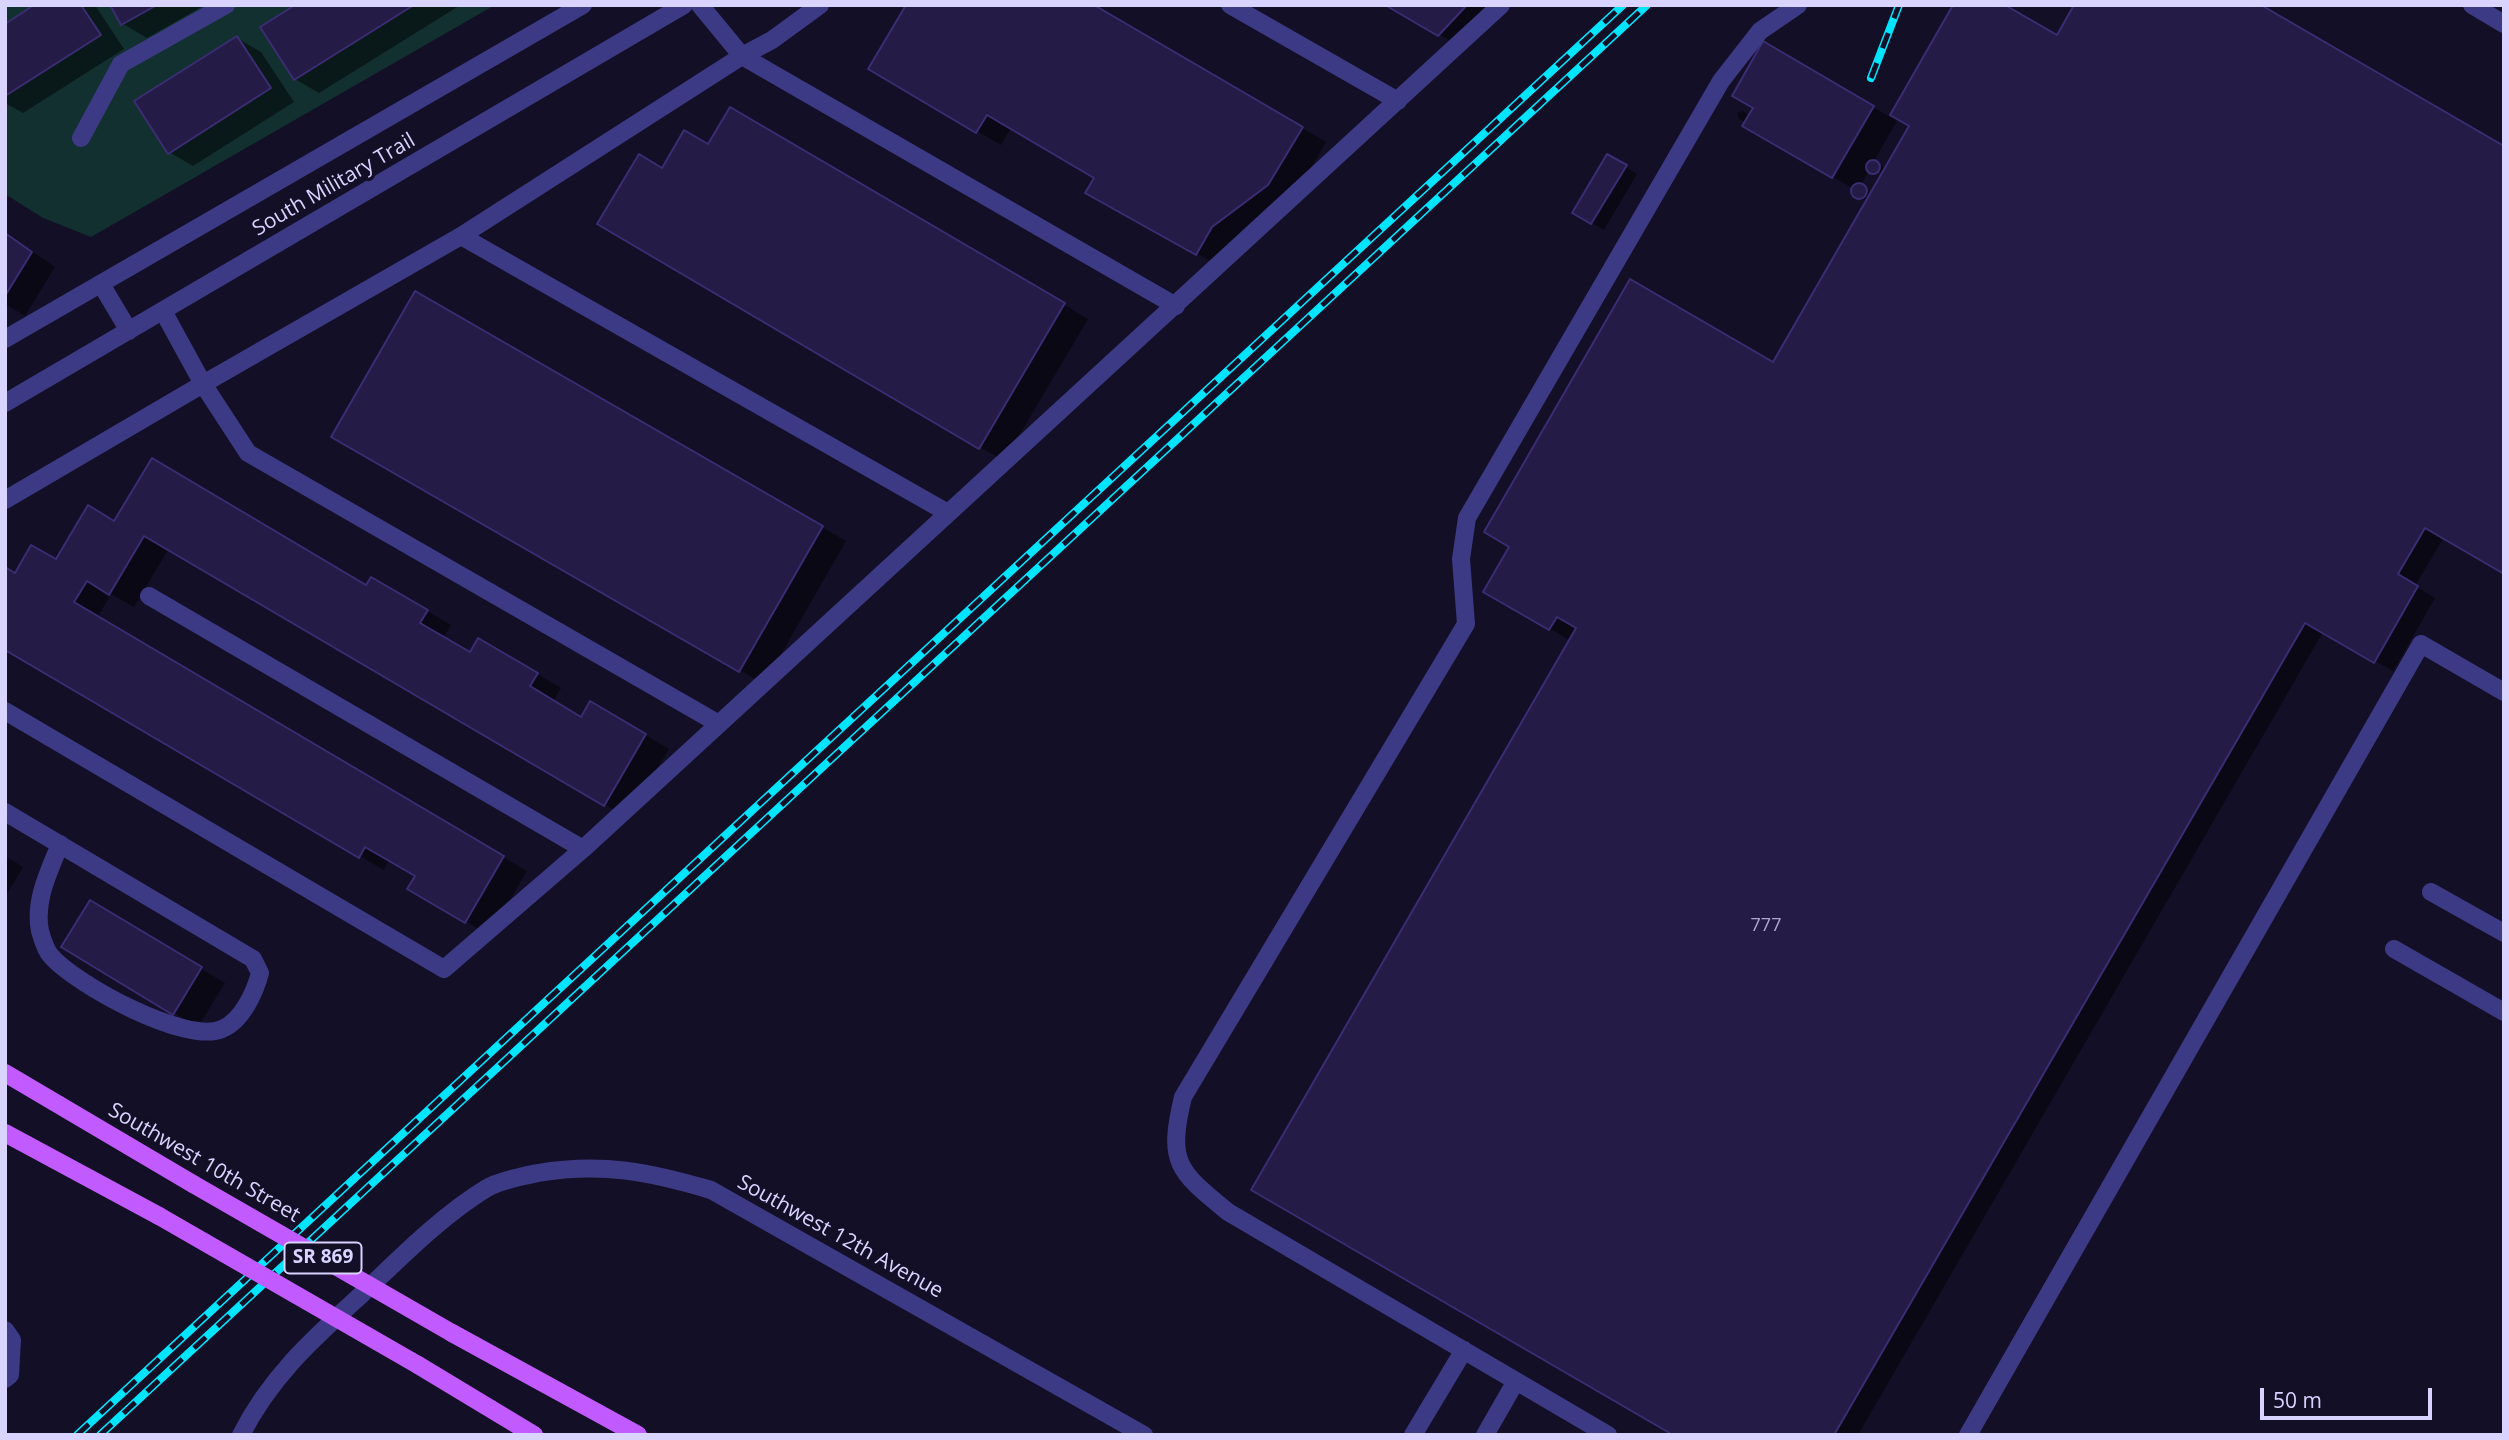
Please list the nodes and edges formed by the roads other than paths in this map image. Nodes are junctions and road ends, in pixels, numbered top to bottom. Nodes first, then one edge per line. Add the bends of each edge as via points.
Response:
1 (226, 5) edge
2 (583, 5) edge
3 (684, 5) edge
4 (700, 5) edge
5 (820, 5) edge
6 (1230, 5) edge
7 (1501, 5) edge
8 (1798, 5) edge
9 (2472, 5) edge
10 (2504, 23) edge
11 (742, 55) junction
12 (1398, 101) junction
13 (81, 138) dead end
14 (461, 236) junction
15 (102, 284) junction
16 (1176, 306) junction
17 (163, 311) junction
18 (129, 331) junction
19 (5, 339) edge
20 (203, 384) junction
21 (5, 403) edge
22 (5, 500) edge
23 (948, 513) junction
24 (149, 596) dead end
25 (2504, 692) edge
26 (5, 711) edge
27 (719, 724) junction
28 (5, 812) edge
29 (60, 844) junction
30 (583, 849) junction
31 (2431, 892) dead end
32 (2504, 933) edge
33 (2394, 949) dead end
34 (2504, 1012) edge
35 (5, 1073) edge
36 (5, 1133) edge
37 (5, 1330) edge
38 (1464, 1350) junction
39 (5, 1379) edge
40 (1516, 1381) junction
41 (241, 1435) edge
42 (534, 1435) edge
43 (638, 1435) edge
44 (1144, 1435) edge
45 (1413, 1435) edge
46 (1485, 1435) edge
47 (1608, 1435) edge
48 (1968, 1435) edge

1 - 13 street via 121,64
2 - 15 street, South Military Trail
3 - 17 street, South Military Trail
4 - 11 street
5 - 11 street via 772,40
6 - 12 street
7 - 12 street
8 - 38 street via 1760,31 1721,81 1467,518 1461,559 1466,624 1183,1097 1174,1135 1179,1160 1190,1180 1228,1212
9 - 10 street
11 - 14 street
11 - 16 street
12 - 16 street
14 - 20 street
14 - 23 street
15 - 18 street
15 - 19 street, South Military Trail
16 - 23 street
17 - 18 street, South Military Trail
17 - 20 street
18 - 21 street, South Military Trail
20 - 22 street
20 - 27 street via 248,453
23 - 27 street
24 - 30 street
25 - 48 street via 2421,644
26 - 30 street via 444,969
27 - 30 street
28 - 29 street
29 - 29 street via 253,959 260,973 256,987 246,1006 224,1029 205,1033 173,1026 88,984 50,955 40,931 40,894
31 - 32 street
33 - 34 street
35 - 43 main road, Southwest 10th Street / SR 869, bridge via 452,1333
36 - 42 main road, SR 869, bridge via 159,1216
37 - 39 street via 12,1340 10,1375
38 - 40 street
38 - 45 street
40 - 46 street
40 - 47 street
41 - 44 street, Southwest 12th Avenue via 287,1364 409,1250 489,1187 577,1166 656,1174 711,1191

